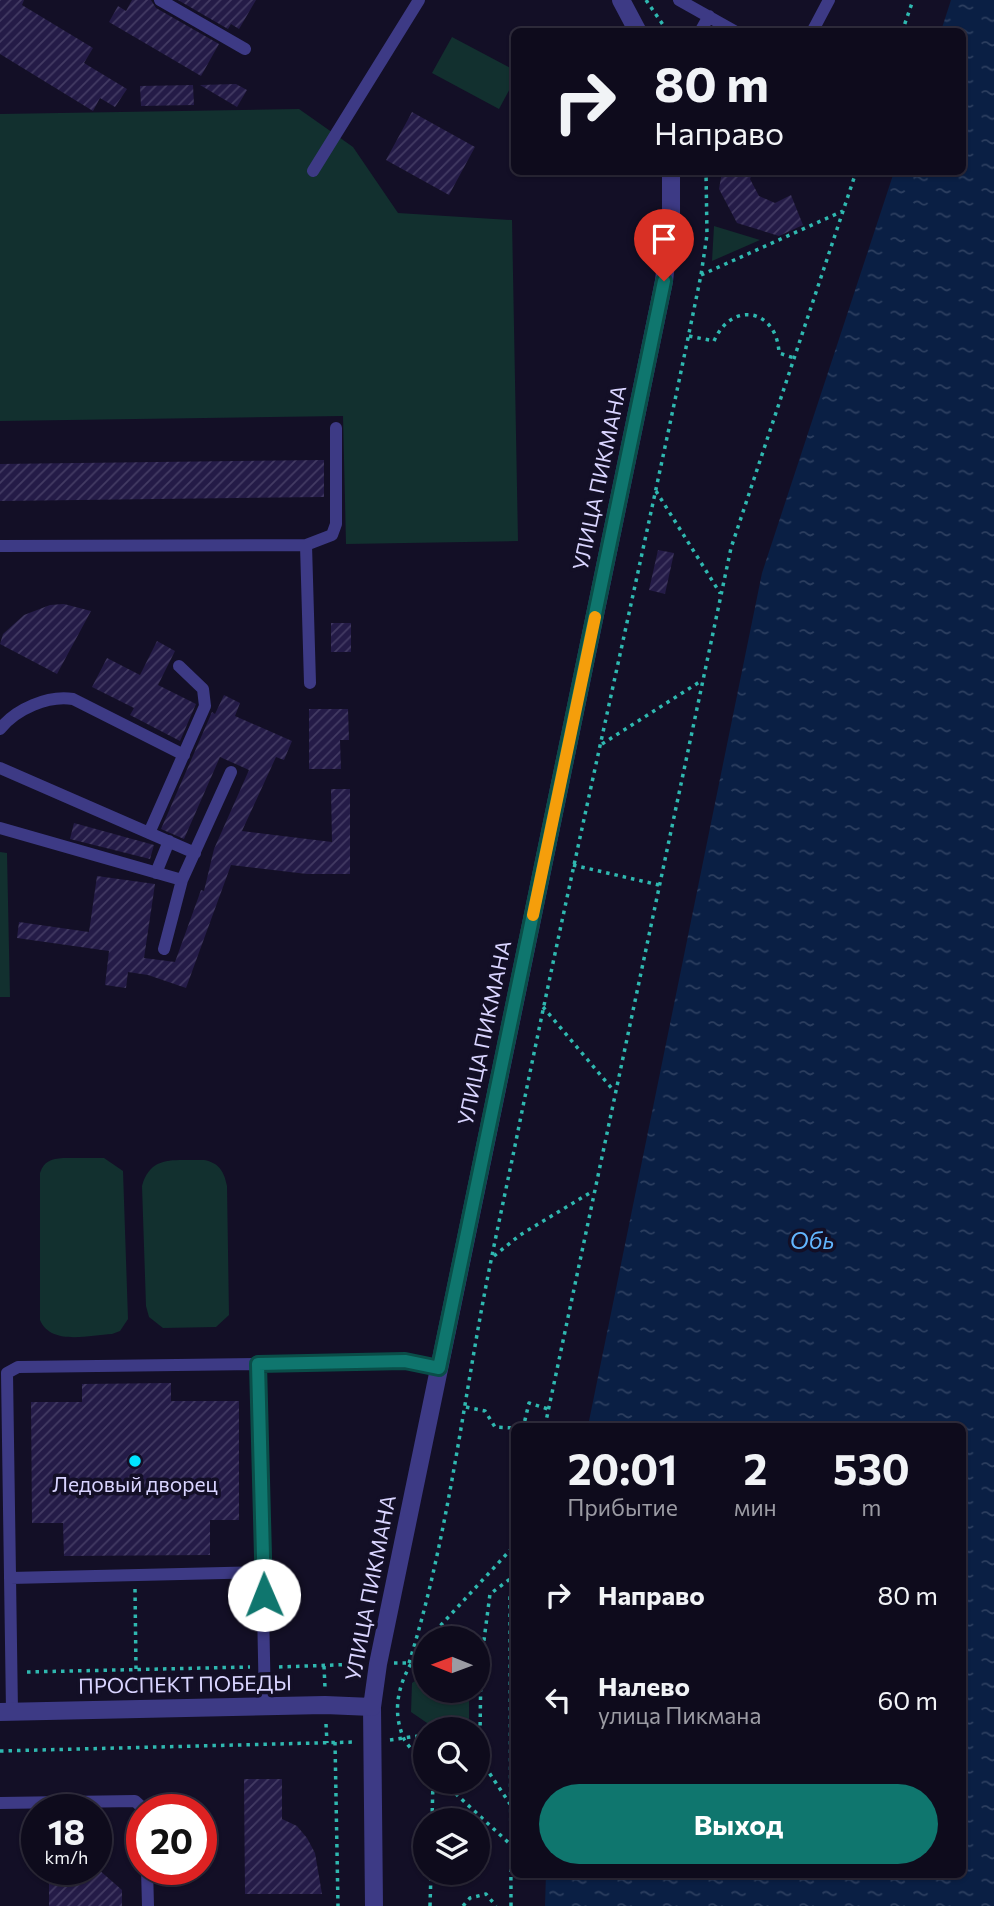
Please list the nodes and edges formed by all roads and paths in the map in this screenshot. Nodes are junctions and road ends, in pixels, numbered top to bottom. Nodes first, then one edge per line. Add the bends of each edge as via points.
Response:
1 (160, 0) edge
2 (419, 0) edge
3 (646, 0) edge
4 (679, 0) edge
5 (829, 0) edge
6 (913, 0) edge
7 (624, 1) edge
8 (709, 16) junction
9 (639, 28) edge
10 (665, 28) edge
11 (702, 28) edge
12 (729, 28) edge
13 (814, 28) edge
14 (903, 28) edge
15 (245, 49) dead end
16 (313, 171) dead end
17 (671, 175) edge
18 (706, 175) edge
19 (855, 175) edge
20 (843, 211) junction
21 (701, 275) junction
22 (689, 336) junction
23 (794, 358) junction
24 (336, 428) dead end
25 (656, 491) junction
26 (306, 545) junction
27 (0, 546) edge
28 (722, 595) junction
29 (179, 666) dead end
30 (701, 681) junction
31 (310, 683) dead end
32 (0, 729) edge
33 (602, 744) junction
34 (184, 755) junction
35 (1, 770) edge
36 (231, 772) dead end
37 (0, 828) edge
38 (149, 832) junction
39 (169, 841) junction
40 (195, 852) junction
41 (573, 865) junction
42 (156, 873) junction
43 (182, 880) junction
44 (659, 885) junction
45 (164, 949) dead end
46 (543, 1007) junction
47 (615, 1092) junction
48 (593, 1191) junction
49 (492, 1257) junction
50 (258, 1364) junction
51 (439, 1368) junction
52 (466, 1406) junction
53 (548, 1409) junction
54 (524, 1423) edge
55 (545, 1423) edge
56 (511, 1427) edge
57 (511, 1549) edge
58 (264, 1572) junction
59 (134, 1575) junction
60 (10, 1577) junction
61 (511, 1577) edge
62 (511, 1592) edge
63 (440, 1626) edge
64 (485, 1626) edge
65 (511, 1637) edge
66 (413, 1659) edge
67 (410, 1663) junction
68 (378, 1664) junction
69 (264, 1667) junction
70 (136, 1669) junction
71 (12, 1672) junction
72 (265, 1706) junction
73 (372, 1707) junction
74 (6, 1712) edge
75 (413, 1738) edge
76 (404, 1740) junction
77 (370, 1741) junction
78 (335, 1742) junction
79 (413, 1750) edge
80 (0, 1751) edge
81 (490, 1773) edge
82 (456, 1794) edge
83 (126, 1801) edge
84 (0, 1803) edge
85 (511, 1804) edge
86 (511, 1844) edge
87 (511, 1878) edge
88 (147, 1885) edge
89 (431, 1885) edge
90 (148, 1906) edge
91 (338, 1906) edge
92 (374, 1906) edge
93 (430, 1906) edge
94 (463, 1906) edge
95 (496, 1906) edge
96 (511, 1906) edge

1 - 15 lane
2 - 16 lane
3 - 10 path
4 - 8 lane
5 - 13 lane
6 - 14 path
7 - 9 street
8 - 11 lane
8 - 12 lane
17 - 51 street, УЛИЦА ПИКМАНА via 664,281
18 - 21 path via 707,235
19 - 20 path
20 - 21 path
20 - 23 path
21 - 22 path
22 - 23 path via 714,341 732,318 756,315 776,335 779,353
22 - 25 path
23 - 28 path via 730,548
24 - 26 lane via 337,524 332,535
25 - 28 path
25 - 33 path
26 - 27 lane
26 - 31 lane
28 - 30 path
29 - 34 lane via 205,698
30 - 33 path
30 - 44 path
32 - 34 lane via 45,700 62,697
33 - 41 path
34 - 38 lane
35 - 38 lane
36 - 40 lane
37 - 42 lane
38 - 39 lane
39 - 40 lane
39 - 42 lane
40 - 43 lane
41 - 44 path
41 - 46 path
42 - 43 lane
43 - 45 lane
44 - 47 path
46 - 47 path
46 - 49 path
47 - 48 path
48 - 49 path
48 - 53 path
49 - 52 path
50 - 51 lane via 405,1361
50 - 58 lane
50 - 60 lane via 18,1367 7,1373
51 - 68 street, УЛИЦА ПИКМАНА
52 - 56 path via 485,1412 495,1427
52 - 67 path
53 - 54 path via 529,1403
53 - 55 path
57 - 63 path
58 - 59 lane
58 - 69 lane
59 - 60 lane
59 - 70 path
60 - 71 lane
61 - 64 path via 490,1594
62 - 65 path
66 - 67 path
67 - 68 path
67 - 76 path via 398,1690
68 - 69 path
68 - 73 street, УЛИЦА ПИКМАНА
69 - 70 path
69 - 72 lane
70 - 71 path
71 - 74 lane
72 - 73 street, ПРОСПЕКТ ПОБЕДЫ
72 - 74 street, ПРОСПЕКТ ПОБЕДЫ
73 - 77 street, УЛИЦА ПИКМАНА
75 - 76 path
76 - 77 path
76 - 79 path
77 - 78 path
77 - 92 street, УЛИЦА ПИКМАНА
78 - 80 path
78 - 91 path
81 - 85 path
82 - 86 path
83 - 84 lane
87 - 96 path
88 - 90 lane
89 - 93 path
94 - 95 path via 470,1898 486,1894

